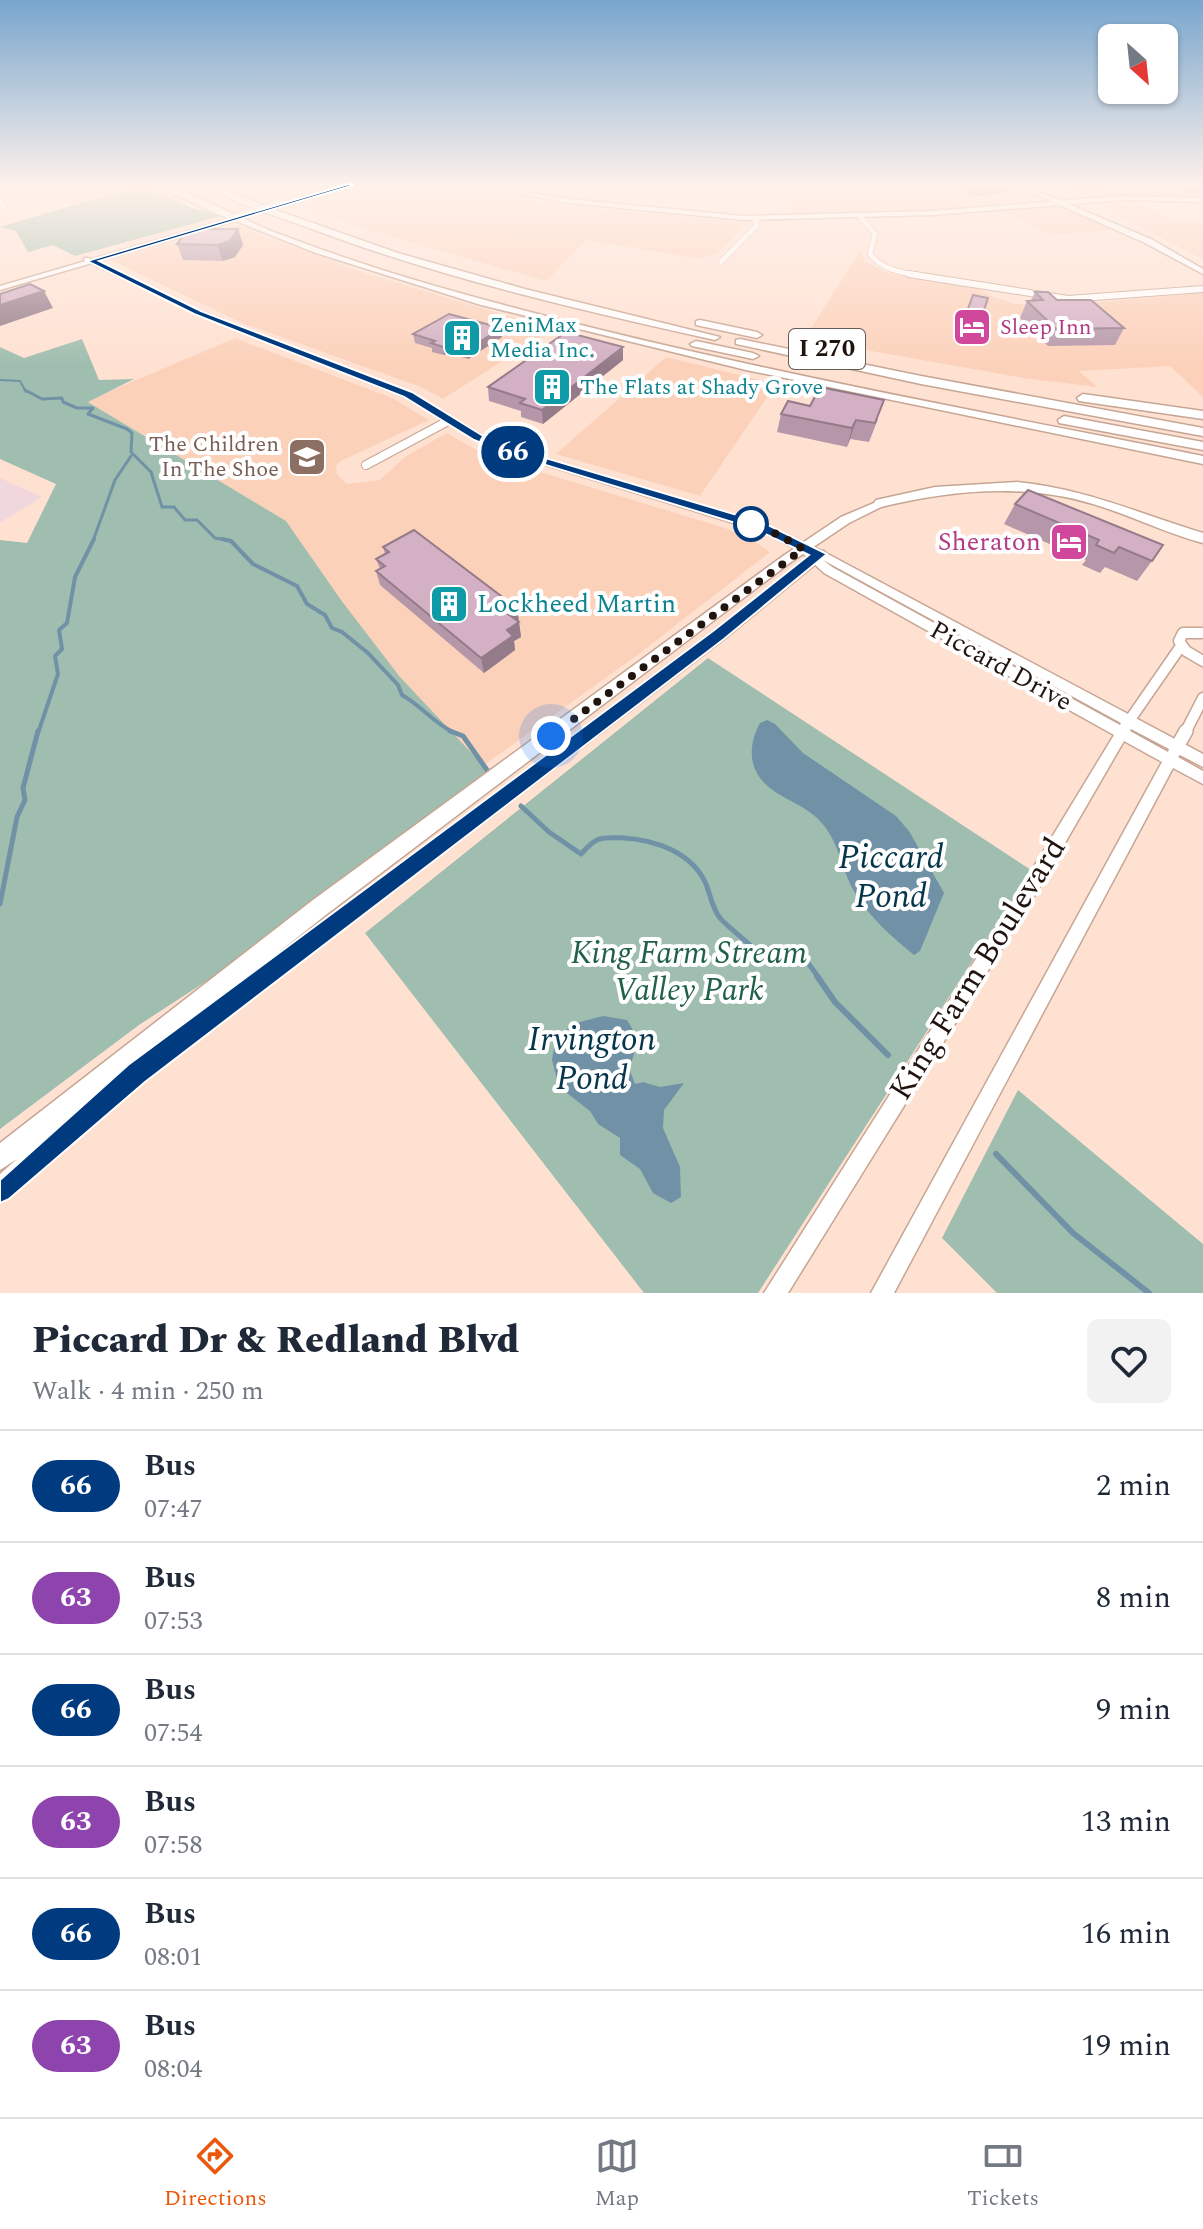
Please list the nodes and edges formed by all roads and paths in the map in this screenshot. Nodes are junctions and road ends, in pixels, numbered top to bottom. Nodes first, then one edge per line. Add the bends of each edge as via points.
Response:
1 (140, 245) edge
2 (307, 245) edge
3 (337, 245) edge
4 (366, 245) edge
5 (394, 245) edge
6 (737, 245) edge
7 (872, 245) edge
8 (1156, 245) edge
9 (1174, 245) edge
10 (89, 260) junction
11 (1203, 260) edge
12 (721, 262) dead end
13 (1203, 272) edge
14 (519, 280) junction
15 (0, 286) edge
16 (1203, 289) edge
17 (698, 333) junction
18 (1050, 393) junction
19 (914, 402) junction
20 (1203, 415) edge
21 (450, 420) junction
22 (1203, 423) edge
23 (1203, 432) edge
24 (1203, 448) edge
25 (1203, 460) edge
26 (366, 465) dead end
27 (1203, 470) edge
28 (881, 503) joint
29 (1203, 538) edge
30 (812, 554) junction
31 (1203, 633) edge
32 (1181, 646) junction
33 (1203, 661) edge
34 (1203, 698) edge
35 (1126, 726) junction
36 (1174, 753) junction
37 (1203, 761) edge
38 (1203, 778) edge
39 (0, 1158) edge
40 (0, 1189) edge
41 (775, 1293) edge
42 (882, 1293) edge

1 - 10 main road, bridge
2 - 19 highway, I 270 via 463,297 718,362
3 - 24 highway, I 270 via 639,331
4 - 17 highway, I 270 via 461,275
5 - 14 highway, I 270
6 - 12 street
7 - 16 street via 870,254 877,263 901,273 1068,299
8 - 13 main road
9 - 11 main road
10 - 15 main road
10 - 21 street, Piccard Drive via 198,312 408,395
14 - 17 highway
14 - 18 highway, I 270
17 - 23 highway, I 270
18 - 20 highway
18 - 22 highway, I 270
19 - 25 highway, I 270
19 - 27 highway
21 - 26 street
21 - 30 street, Piccard Drive via 507,450 759,526
28 - 29 highway via 973,485 1031,487 1096,501
28 - 30 main road via 845,520
30 - 35 street, Piccard Drive
30 - 39 main road via 320,907
30 - 40 main road via 136,1073
31 - 32 street via 1183,633
32 - 33 street
32 - 35 street, King Farm Boulevard
34 - 36 street
35 - 36 street, Piccard Drive
35 - 41 street, King Farm Boulevard
36 - 37 street, Piccard Drive
36 - 38 street, Piccard Drive
36 - 42 street

